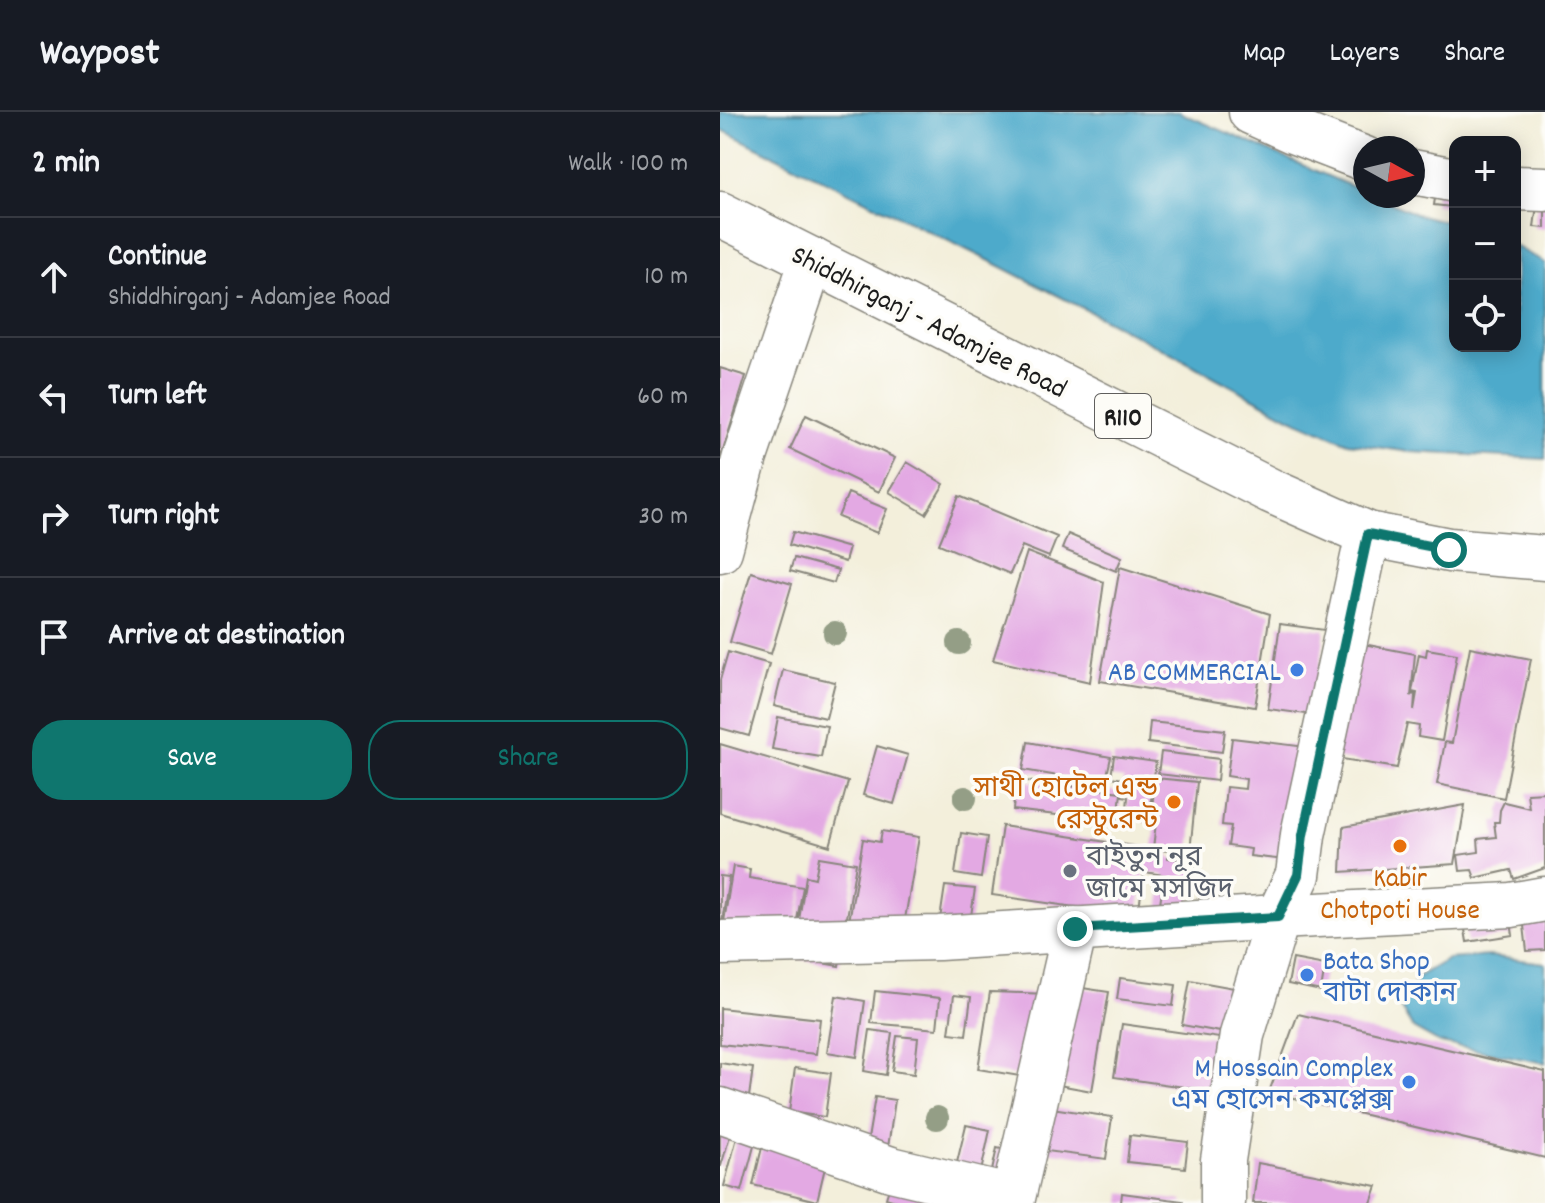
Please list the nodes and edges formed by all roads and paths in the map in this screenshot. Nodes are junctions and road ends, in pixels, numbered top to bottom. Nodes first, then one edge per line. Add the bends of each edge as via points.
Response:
1 (1251, 112) edge
2 (1353, 154) edge
3 (1425, 174) edge
4 (1449, 179) edge
5 (1521, 188) edge
6 (1545, 189) edge
7 (720, 214) edge
8 (812, 260) junction
9 (1368, 534) junction
10 (720, 550) edge
11 (1545, 558) edge
12 (1545, 899) edge
13 (1278, 917) junction
14 (1075, 929) junction
15 (720, 943) edge
16 (720, 1110) edge
17 (1223, 1203) edge

1 - 2 street
3 - 4 street
5 - 6 street
7 - 8 street, Shiddhirganj - Adamjee Road / R110
8 - 9 street, Shiddhirganj - Adamjee Road / R110 via 1271,491
8 - 10 street via 745,457
9 - 11 street, Shiddhirganj - Adamjee Road / R110 via 1449,550
9 - 13 street via 1298,875
12 - 13 street
13 - 14 street
13 - 17 street via 1242,1035 1223,1160
14 - 15 street
14 - 16 street via 1013,1198 891,1169

